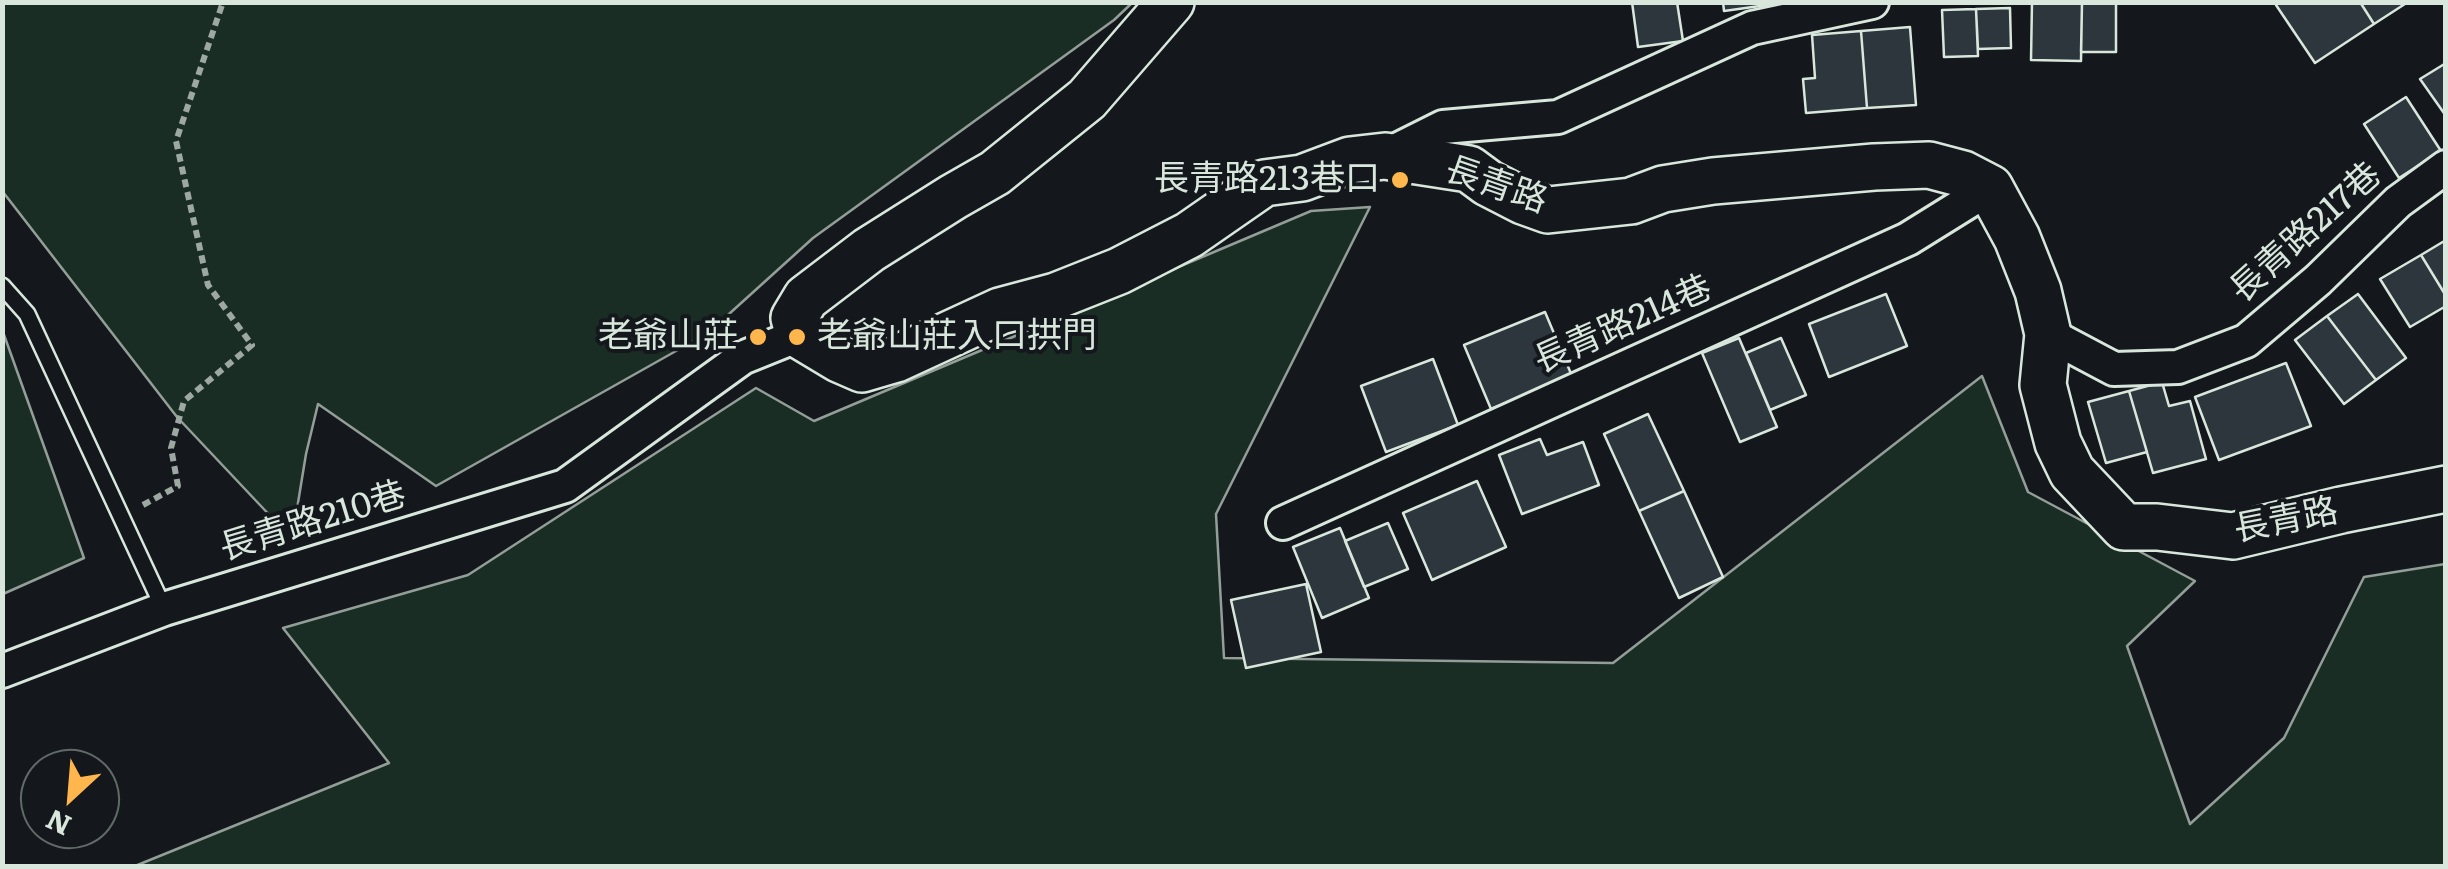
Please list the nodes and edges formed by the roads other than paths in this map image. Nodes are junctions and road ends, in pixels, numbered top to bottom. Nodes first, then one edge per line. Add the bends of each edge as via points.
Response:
1 (1170, 2) edge
2 (1872, 2) edge
3 (1385, 156) junction
4 (2446, 167) edge
5 (1990, 188) junction
6 (2, 286) edge
7 (2048, 334) junction
8 (799, 335) junction
9 (2446, 488) edge
10 (1283, 523) dead end
11 (164, 609) junction
12 (2, 670) edge

1 - 8 street via 1087,99 994,173 869,250 806,298 794,318
2 - 3 street via 1752,28 1558,117 1444,128
3 - 5 street, 長青路 via 1469,169 1548,210 1714,182 1929,164
3 - 8 street, 長青路 via 1264,183 1189,235 1119,271 1000,311 896,359 862,368
4 - 7 street, 長青路217巷 via 2398,202 2246,341 2178,367 2114,369
5 - 7 street, 長青路 via 2017,238
5 - 10 street, 長青路214巷 via 1908,239
6 - 11 lane via 27,314
7 - 9 street, 長青路 via 2043,386 2058,443 2072,472 2124,528 2233,536
8 - 11 street, 長青路210巷 via 742,358 565,486
11 - 12 street, 長青路210巷

